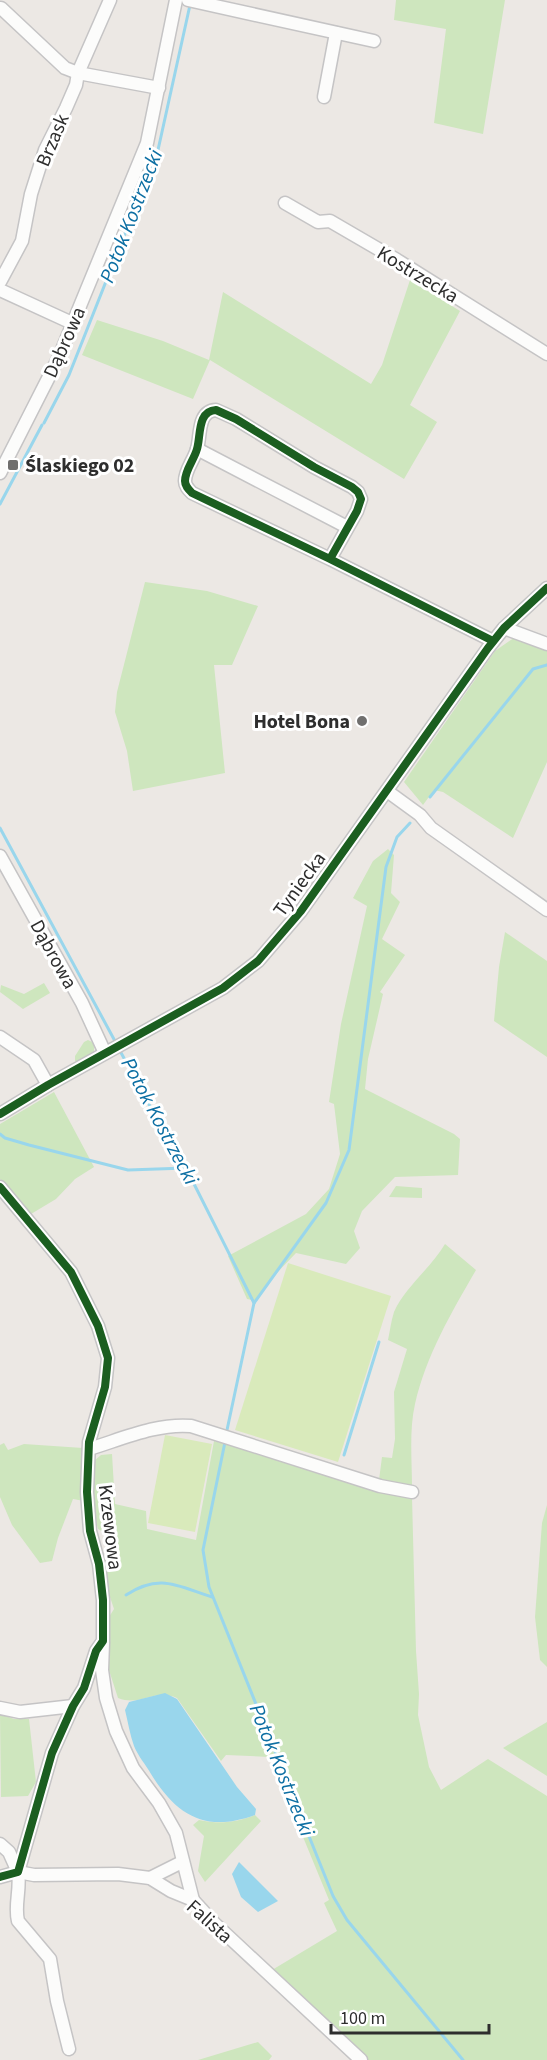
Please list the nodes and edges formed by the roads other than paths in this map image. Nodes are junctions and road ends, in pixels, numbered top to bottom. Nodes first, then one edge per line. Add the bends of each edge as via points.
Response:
1 (110, 0) edge
2 (176, 0) edge
3 (192, 1) edge
4 (1, 8) edge
5 (336, 33) junction
6 (374, 41) dead end
7 (78, 74) junction
8 (159, 88) junction
9 (324, 97) dead end
10 (285, 203) dead end
11 (0, 282) edge
12 (0, 290) edge
13 (72, 323) junction
14 (547, 354) edge
15 (197, 449) junction
16 (0, 472) edge
17 (347, 527) junction
18 (330, 559) junction
19 (547, 588) edge
20 (504, 628) junction
21 (493, 641) junction
22 (547, 644) edge
23 (387, 791) junction
24 (0, 856) edge
25 (547, 910) edge
26 (0, 1037) edge
27 (110, 1051) junction
28 (48, 1085) junction
29 (0, 1114) edge
30 (0, 1187) edge
31 (89, 1449) junction
32 (412, 1492) dead end
33 (103, 1641) junction
34 (73, 1706) junction
35 (0, 1708) edge
36 (0, 1844) edge
37 (182, 1862) junction
38 (18, 1872) junction
39 (0, 1877) edge
40 (150, 1878) junction
41 (193, 1900) junction
42 (69, 2049) dead end
43 (361, 2060) edge

1 - 7 street, Brzask
2 - 8 street, Dąbrowa
3 - 5 street
4 - 7 street via 65,68
5 - 6 street
5 - 9 street
7 - 8 street
7 - 11 street, Brzask via 45,150 22,241
8 - 13 street, Dąbrowa via 147,143
10 - 14 street, Kostrzecka via 318,222 330,221
12 - 13 street
13 - 16 street, Dąbrowa via 59,357
15 - 17 street
15 - 17 street via 202,419 207,414 216,410 236,419 358,492 361,499
15 - 18 street via 185,483 192,493
17 - 18 street
18 - 21 street
19 - 20 street, Tyniecka
20 - 21 street, Tyniecka
20 - 22 street
21 - 23 street, Tyniecka
23 - 25 street via 431,828
23 - 27 street, Tyniecka via 301,911 258,961 223,988
24 - 27 street, Dąbrowa
26 - 28 street via 34,1060
27 - 28 street, Tyniecka
28 - 29 street, Tyniecka
30 - 31 street, Krzewowa via 71,1272 98,1326 108,1358
31 - 32 street via 176,1424 226,1436 380,1486
31 - 33 street, Krzewowa via 87,1492 103,1599
33 - 34 street, Krzewowa
33 - 37 street via 102,1670 116,1731 133,1768 176,1833
34 - 35 street via 20,1712
34 - 38 street, Krzewowa via 52,1753
36 - 38 street via 9,1852
37 - 40 street
37 - 41 street
38 - 39 street
38 - 40 street, Falista
38 - 42 street via 18,1921 50,1959
40 - 41 street, Falista
41 - 43 street, Falista

